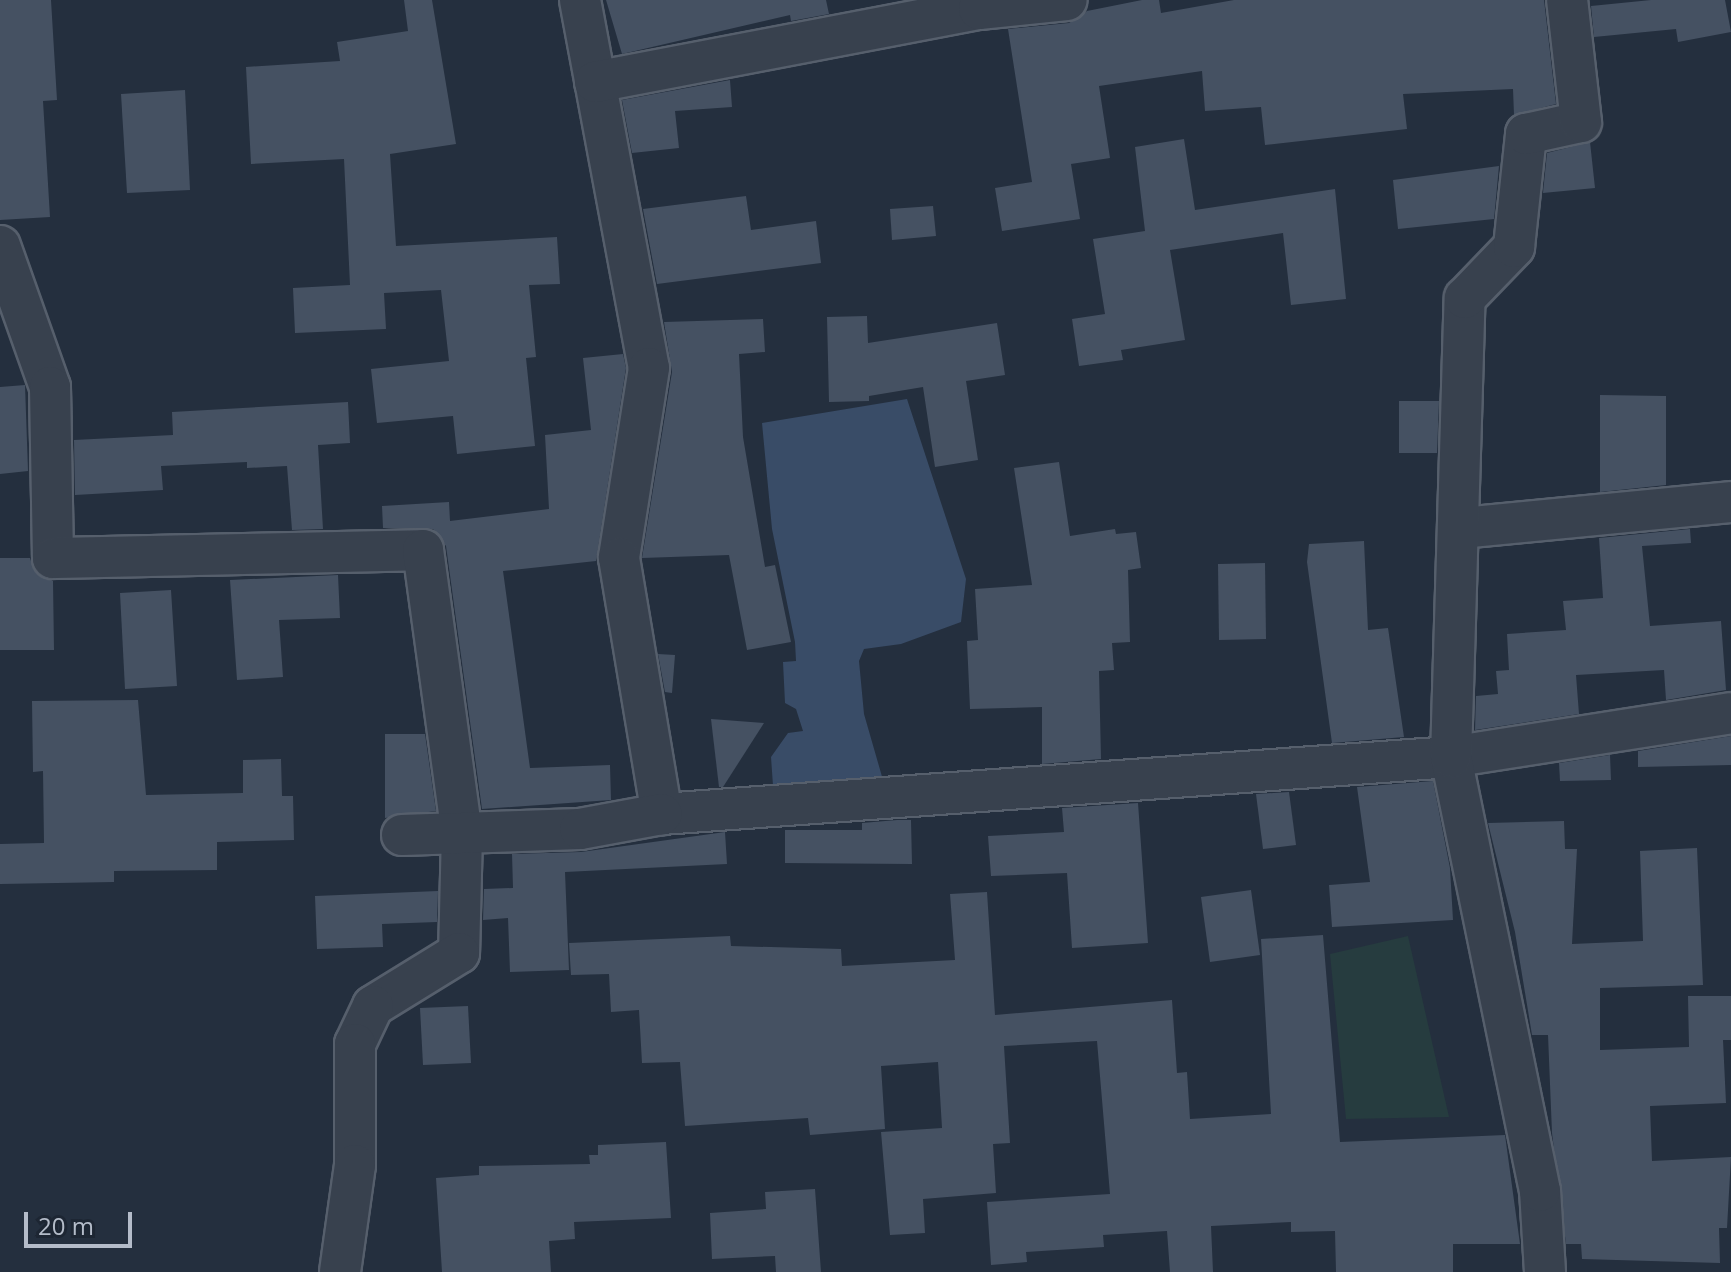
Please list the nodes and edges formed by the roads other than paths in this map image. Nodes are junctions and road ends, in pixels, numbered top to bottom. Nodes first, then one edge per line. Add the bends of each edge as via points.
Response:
1 (580, 0) edge
2 (1067, 0) edge
3 (1567, 0) edge
4 (595, 82) junction
5 (0, 246) edge
6 (1731, 502) edge
7 (1462, 528) junction
8 (1731, 713) edge
9 (1451, 757) junction
10 (662, 814) junction
11 (462, 833) junction
12 (402, 835) dead end
13 (340, 1272) edge
14 (1545, 1272) edge

1 - 4 street
2 - 4 street via 979,9
3 - 7 street via 1581,122 1526,134 1514,247 1465,298
4 - 10 street via 649,368 619,558
5 - 11 street via 50,387 53,558 423,550
6 - 7 street
7 - 9 street
8 - 9 street
9 - 10 street
9 - 14 street via 1540,1191
10 - 11 street via 580,829
11 - 12 street
11 - 13 street via 459,953 373,1006 355,1044 355,1165

